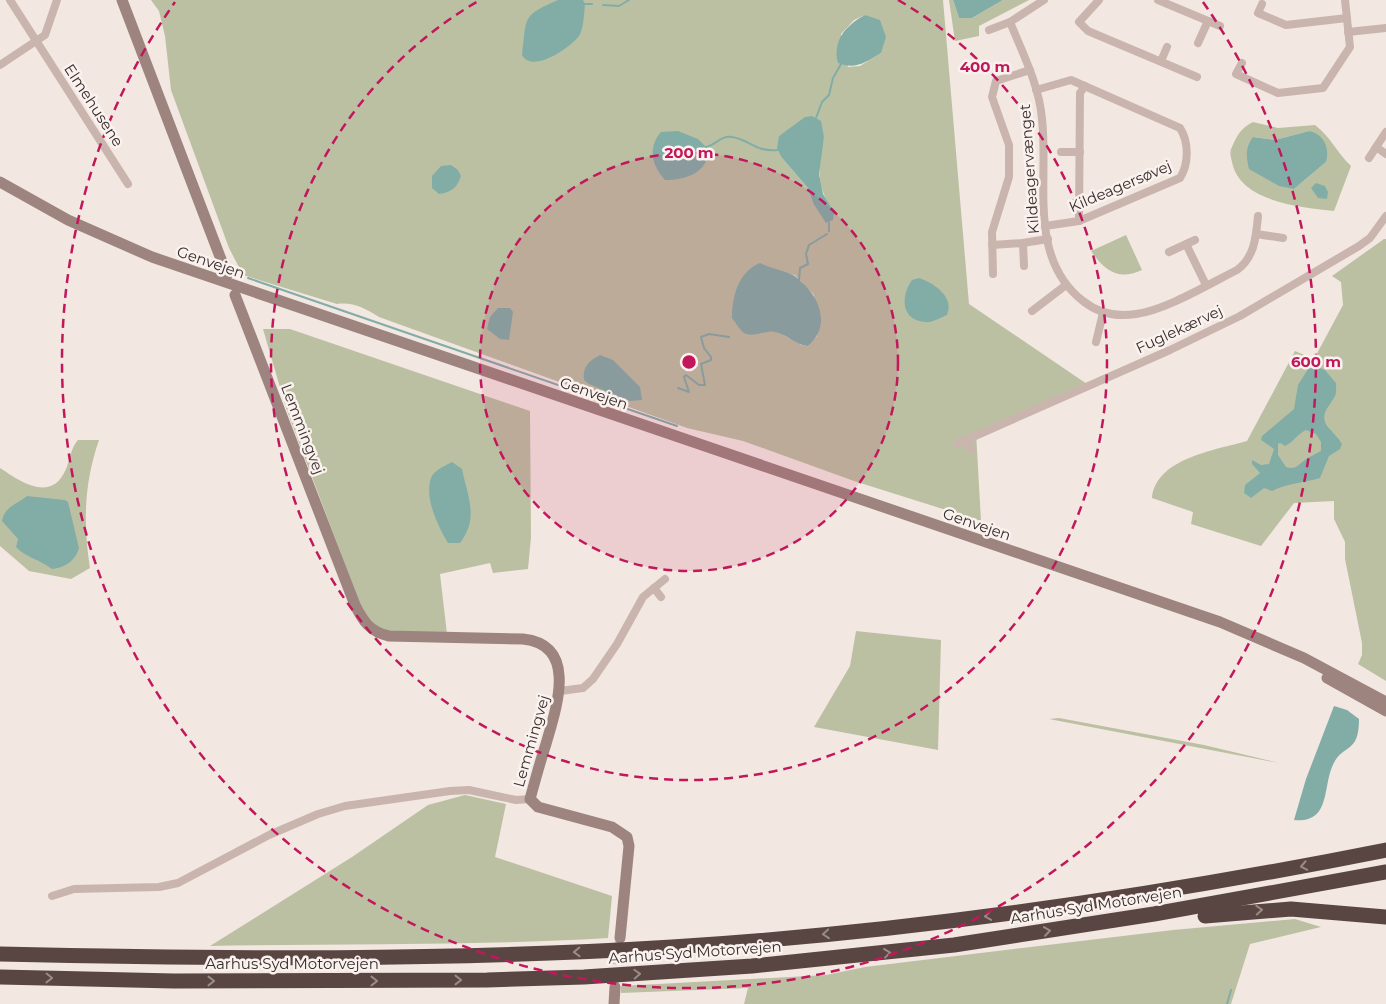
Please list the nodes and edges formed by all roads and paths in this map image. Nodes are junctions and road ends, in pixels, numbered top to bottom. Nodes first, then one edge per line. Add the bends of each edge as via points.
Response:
1 (10, 0) edge
2 (57, 0) edge
3 (122, 0) edge
4 (1044, 0) edge
5 (1099, 0) edge
6 (1158, 0) edge
7 (1345, 0) edge
8 (1262, 4) dead end
9 (1347, 18) junction
10 (1208, 21) junction
11 (1010, 22) junction
12 (1220, 26) dead end
13 (1386, 28) edge
14 (990, 30) dead end
15 (1348, 32) junction
16 (37, 40) junction
17 (1198, 43) dead end
18 (1167, 46) dead end
19 (1161, 62) junction
20 (1242, 63) dead end
21 (0, 65) edge
22 (1030, 70) junction
23 (1197, 77) dead end
24 (1085, 86) junction
25 (1036, 90) junction
26 (1386, 132) edge
27 (1376, 147) junction
28 (1061, 152) dead end
29 (1080, 152) junction
30 (1386, 154) edge
31 (1369, 158) dead end
32 (0, 182) edge
33 (128, 184) dead end
34 (1258, 216) dead end
35 (1386, 216) edge
36 (1079, 221) junction
37 (1045, 226) junction
38 (1256, 234) junction
39 (1283, 238) dead end
40 (1048, 239) junction
41 (1195, 240) dead end
42 (1023, 244) junction
43 (1186, 244) junction
44 (992, 245) junction
45 (1168, 252) dead end
46 (1024, 266) dead end
47 (993, 274) dead end
48 (227, 275) dead end
49 (1066, 285) junction
50 (1206, 285) junction
51 (235, 295) dead end
52 (1032, 310) dead end
53 (1103, 312) junction
54 (1096, 342) dead end
55 (966, 440) junction
56 (957, 444) dead end
57 (971, 450) dead end
58 (665, 579) dead end
59 (654, 588) junction
60 (661, 597) dead end
61 (1187, 612) junction
62 (560, 691) junction
63 (1386, 702) edge
64 (1386, 711) edge
65 (530, 799) junction
66 (1386, 845) edge
67 (1386, 850) edge
68 (1335, 860) junction
69 (1386, 872) edge
70 (52, 896) dead end
71 (1386, 917) edge
72 (1089, 924) junction
73 (620, 938) tunnel mouth
74 (0, 954) edge
75 (0, 978) edge
76 (615, 987) tunnel mouth
77 (614, 1004) edge

1 - 16 street, Elmehusene
2 - 16 street via 47,31
3 - 48 street
4 - 11 street
5 - 19 street via 1079,22 1088,31
6 - 10 street
7 - 9 street
8 - 9 street via 1258,13 1286,25
9 - 15 street
10 - 12 street
10 - 17 street
11 - 14 street
11 - 22 street, Kildeagervænget
13 - 15 street
15 - 20 street via 1350,47 1323,88 1278,93 1236,74
16 - 21 street
16 - 33 street, Elmehusene
18 - 19 street
19 - 23 street
22 - 25 street, Kildeagervænget
22 - 44 street via 996,82 992,97 1009,145 1009,177 992,229
24 - 25 street, Kildeagersøvej via 1071,80
24 - 29 street via 1080,93
24 - 36 street, Kildeagersøvej via 1180,128 1186,136 1187,152 1185,171 1180,178
25 - 37 street, Kildeagervænget via 1042,119
26 - 27 street
27 - 30 street
27 - 31 street
28 - 29 street
29 - 36 street
32 - 61 street, Genvejen via 95,234 173,265
34 - 38 street, Kildeagervænget
35 - 55 street, Fuglekærvej via 1370,238 1359,246 1240,316
36 - 37 street, Kildeagersøvej
37 - 40 street, Kildeagervænget
38 - 39 street
38 - 50 street, Kildeagervænget via 1244,265
40 - 42 street
40 - 49 street, Kildeagervænget
41 - 43 street
42 - 44 street
42 - 46 street
43 - 45 street
43 - 50 street
44 - 47 street
49 - 52 street
49 - 53 street, Kildeagervænget via 1089,306
50 - 53 street, Kildeagervænget via 1151,311 1118,315
51 - 62 street, Lemmingvej via 363,621 376,632 396,637 534,640 546,646 553,655
53 - 54 street
55 - 56 street, Fuglekærvej
55 - 57 street
58 - 59 street
59 - 60 street
59 - 62 street via 643,597 593,679 583,688
61 - 63 street, Genvejen via 1258,638
61 - 64 street, Genvejen via 1304,667
62 - 65 street, Lemmingvej
65 - 70 street, Lemmingvej via 516,800 468,790 450,790 345,806 269,835 178,884 159,888 74,889
65 - 73 street via 538,807 612,827 627,837 629,846
66 - 68 highway
67 - 68 highway, Aarhus Syd Motorvejen
68 -> 74 highway, Aarhus Syd Motorvejen via 1123,898 950,922 682,946 402,957
69 - 72 highway, Aarhus Syd Motorvejen via 1247,899
72 -> 71 highway via 1108,928 1245,911 1291,909
75 -> 72 highway, Aarhus Syd Motorvejen via 252,981 584,978 856,957
76 - 77 street

